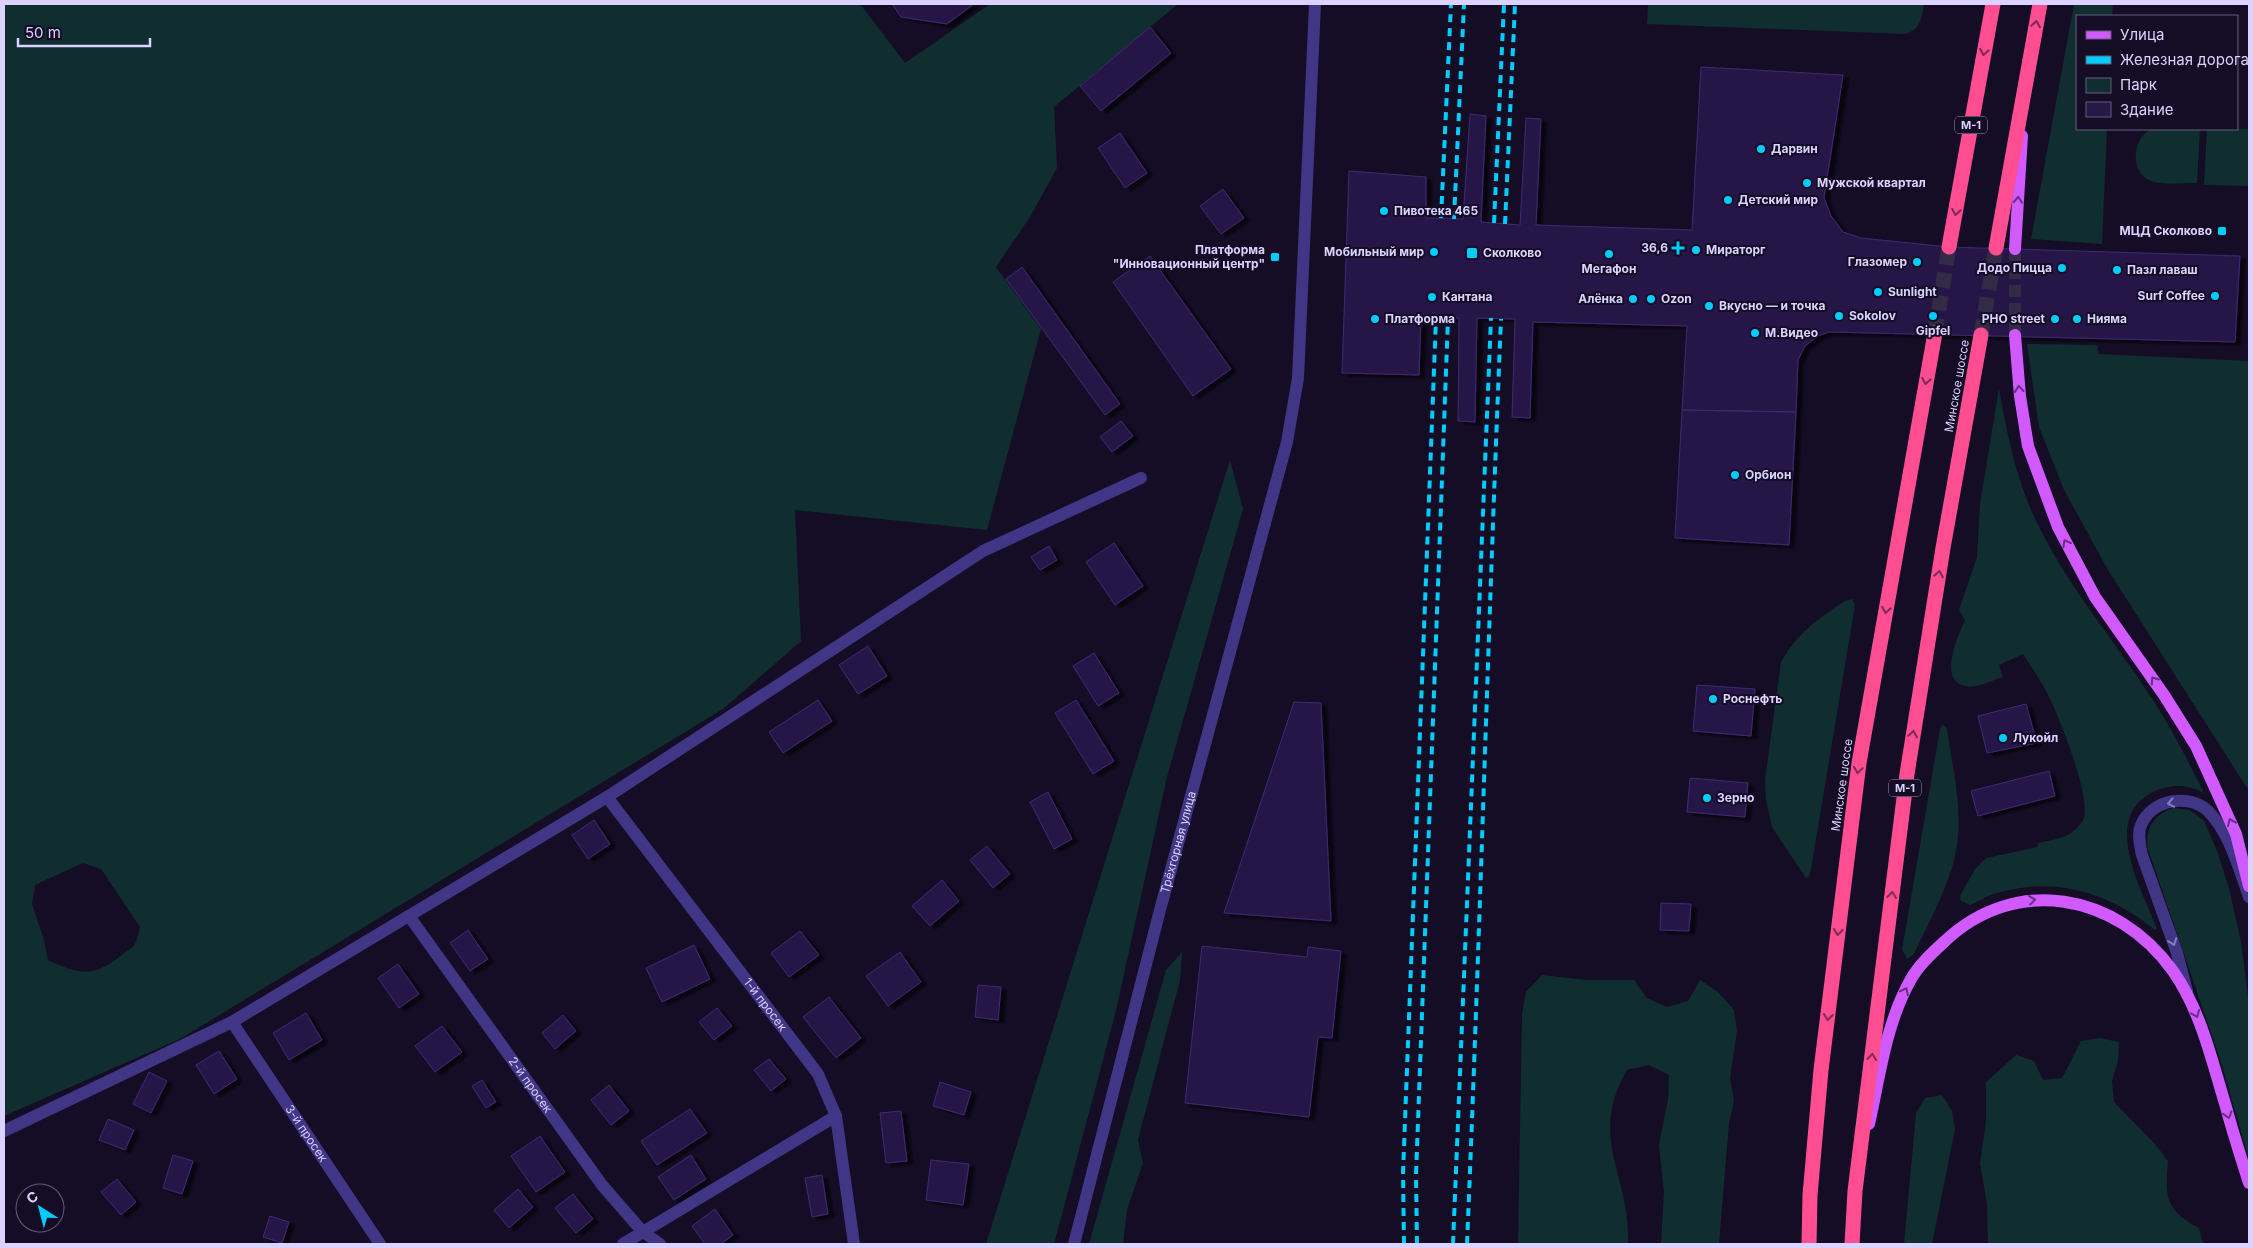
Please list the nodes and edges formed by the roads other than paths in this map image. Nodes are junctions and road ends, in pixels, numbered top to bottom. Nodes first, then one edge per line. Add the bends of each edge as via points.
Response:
1 (1314, 4) edge
2 (1993, 4) edge
3 (2040, 4) edge
4 (2026, 80) junction
5 (1950, 246) tunnel mouth
6 (1996, 248) tunnel mouth
7 (2015, 249) tunnel mouth
8 (1935, 333) tunnel mouth
9 (1981, 334) tunnel mouth
10 (2015, 336) tunnel mouth
11 (1141, 478) dead end
12 (607, 797) junction
13 (2249, 886) edge
14 (2249, 897) edge
15 (409, 916) junction
16 (2188, 994) junction
17 (232, 1022) junction
18 (836, 1116) junction
19 (4, 1131) edge
20 (2249, 1183) edge
21 (1855, 1191) junction
22 (1810, 1196) junction
23 (642, 1232) junction
24 (380, 1244) edge
25 (623, 1244) edge
26 (660, 1244) edge
27 (854, 1244) edge
28 (1074, 1244) edge
29 (1803, 1244) edge
30 (1809, 1244) edge
31 (1852, 1244) edge

1 - 28 street, Трёхгорная улица via 1298,378 1287,442 1160,910
2 -> 5 highway, М-1
4 -> 3 highway
4 - 6 highway
7 -> 4 main road
8 -> 22 highway, Минское шоссе via 1859,763 1820,1070
21 -> 9 highway, Минское шоссе / М-1 via 1907,774
13 -> 10 main road via 2236,834 2196,746 2095,597 2058,527 2028,446
11 - 12 street via 983,551
12 - 15 street
12 - 18 street, 1-й просек via 801,1050 818,1074
14 -> 16 street via 2220,826 2200,804 2172,801 2148,814 2140,826 2142,855
15 - 17 street
15 - 23 street, 2-й просек via 602,1185
16 -> 20 main road via 2215,1068
21 -> 16 main road via 1893,1016 1912,977 1928,958 1955,932 1980,915 2035,899 2083,905 2110,915 2157,951
17 - 19 street
17 - 24 street, 3-й просек
18 - 23 street
18 - 27 street, 1-й просек
21 - 31 highway, Минское шоссе / М-1
22 - 29 main road
22 - 30 highway, Минское шоссе
23 - 25 street
23 - 26 street, 2-й просек

